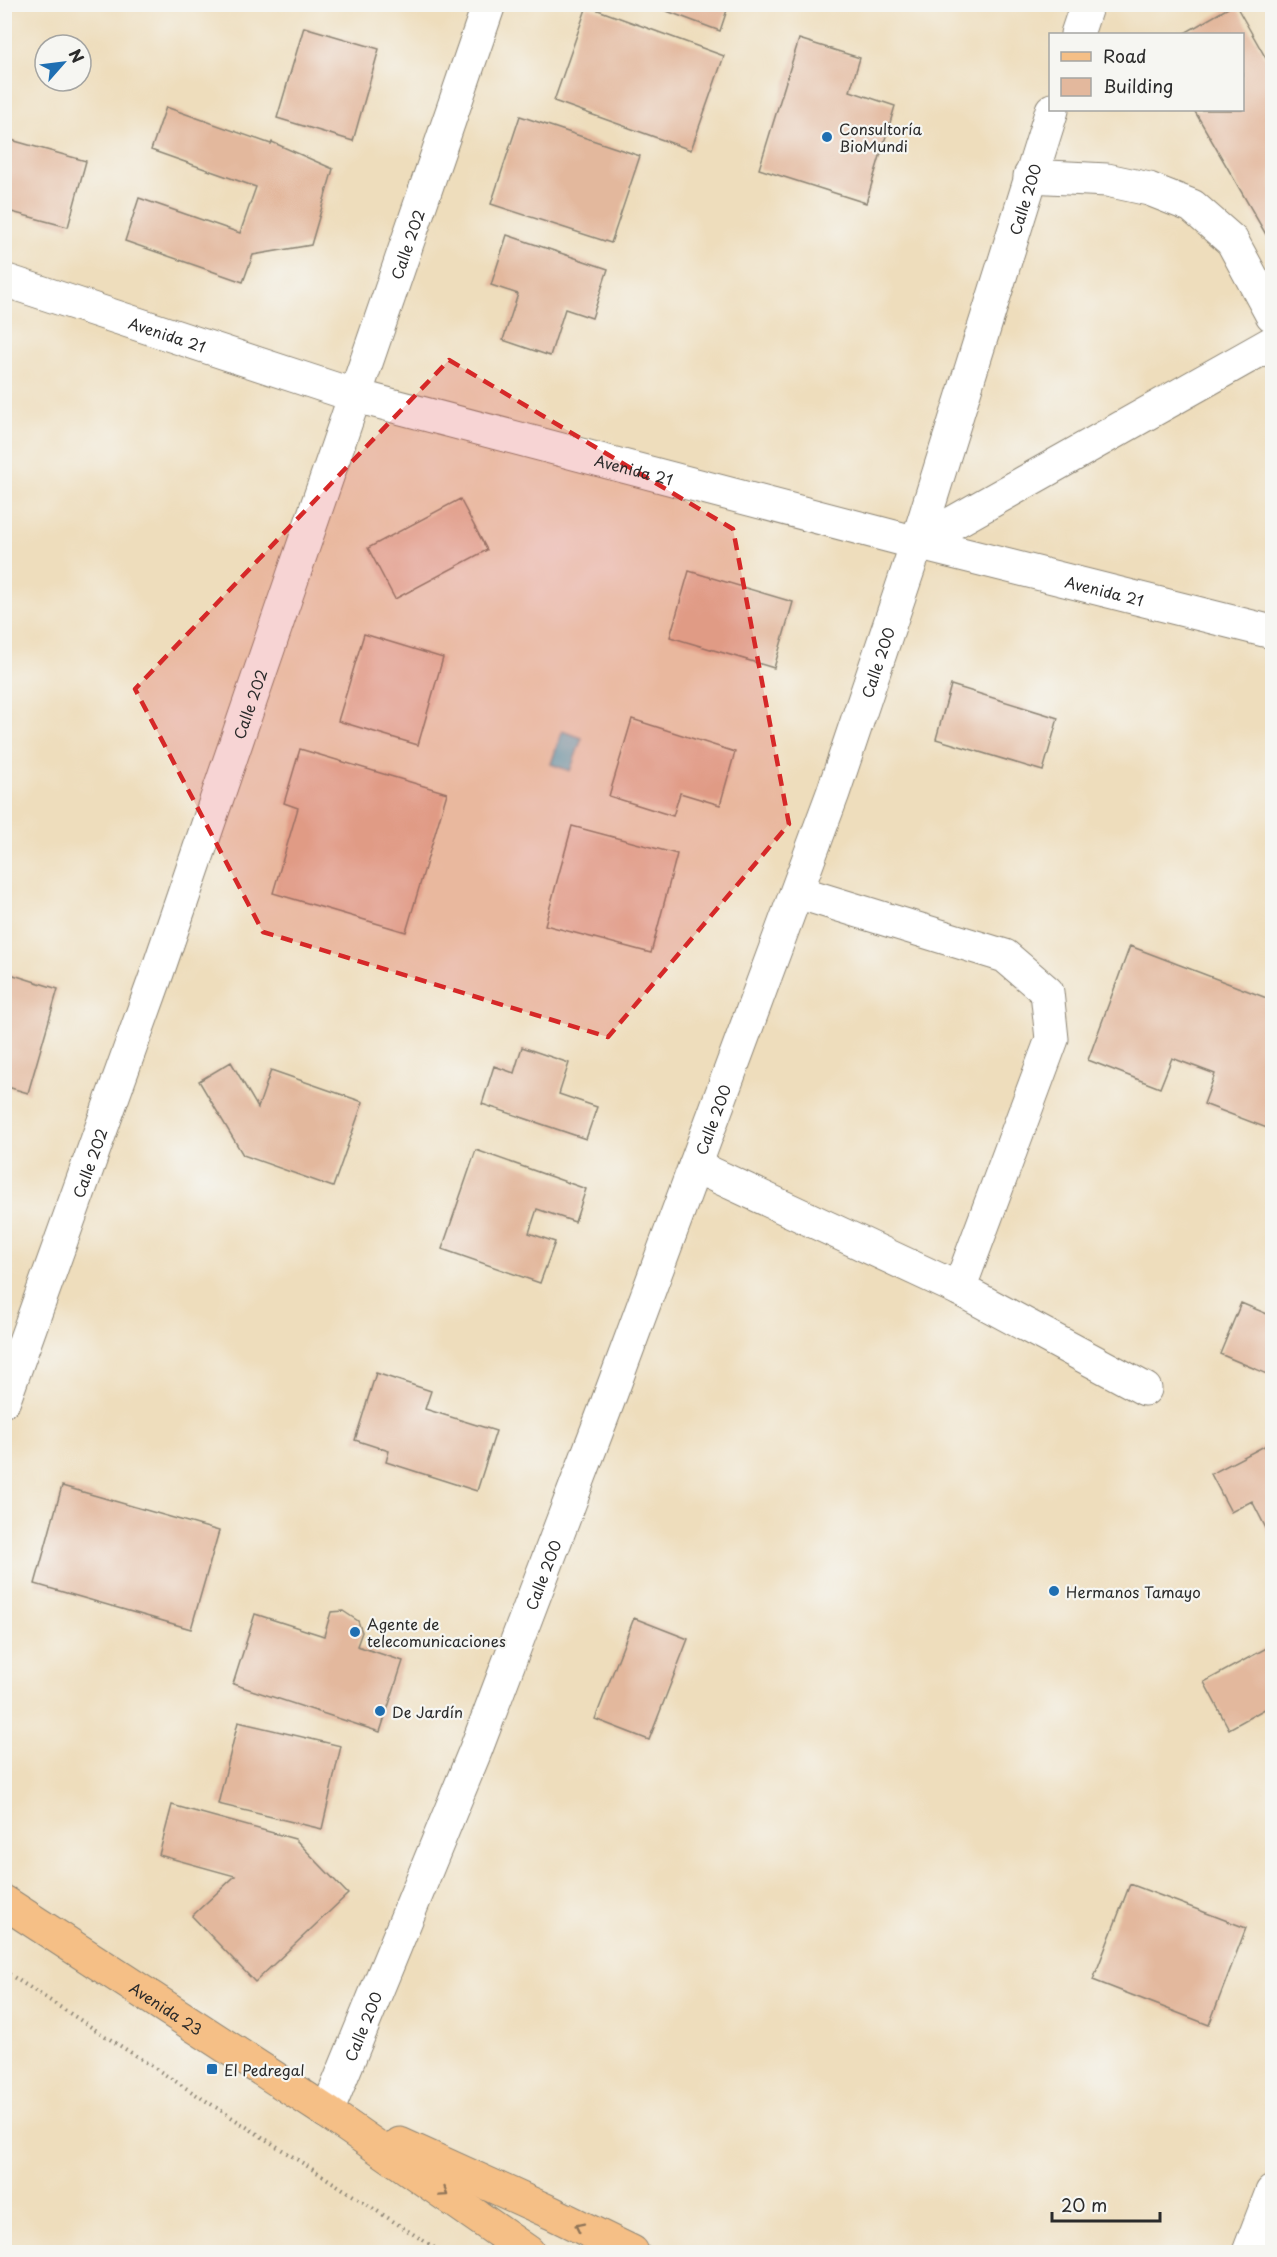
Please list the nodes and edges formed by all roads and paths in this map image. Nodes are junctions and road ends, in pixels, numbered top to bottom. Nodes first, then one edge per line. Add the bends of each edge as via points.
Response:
1 (489, 4) edge
2 (1087, 4) edge
3 (1077, 33) edge
4 (1052, 111) edge
5 (1030, 176) junction
6 (4, 280) edge
7 (1272, 315) edge
8 (1272, 343) edge
9 (356, 396) junction
10 (917, 543) junction
11 (1272, 632) edge
12 (797, 892) junction
13 (695, 1167) junction
14 (959, 1289) junction
15 (1145, 1389) dead end
16 (4, 1400) edge
17 (4, 1902) edge
18 (4, 1971) edge
19 (327, 2112) junction
20 (1272, 2192) edge
21 (441, 2253) edge
22 (528, 2253) edge
23 (632, 2253) edge
24 (1249, 2253) edge

1 - 9 street, Calle 202
2 - 3 street
4 - 5 street, Calle 200
5 - 7 street via 1107,180 1149,189 1192,206 1232,241
5 - 10 street, Calle 200
6 - 9 street, Avenida 21
8 - 10 street
9 - 10 street, Avenida 21
9 - 16 street, Calle 202 via 160,965
10 - 11 street, Avenida 21
10 - 12 street, Calle 200
12 - 13 street, Calle 200
12 - 14 street via 1005,956 1047,992 1052,1039
13 - 14 street
13 - 19 street, Calle 200 via 476,1749
14 - 15 street
17 - 19 main road, Avenida 23
18 - 21 path
19 -> 22 main road, Avenida 23
23 -> 19 main road, Avenida 23
20 - 24 street

